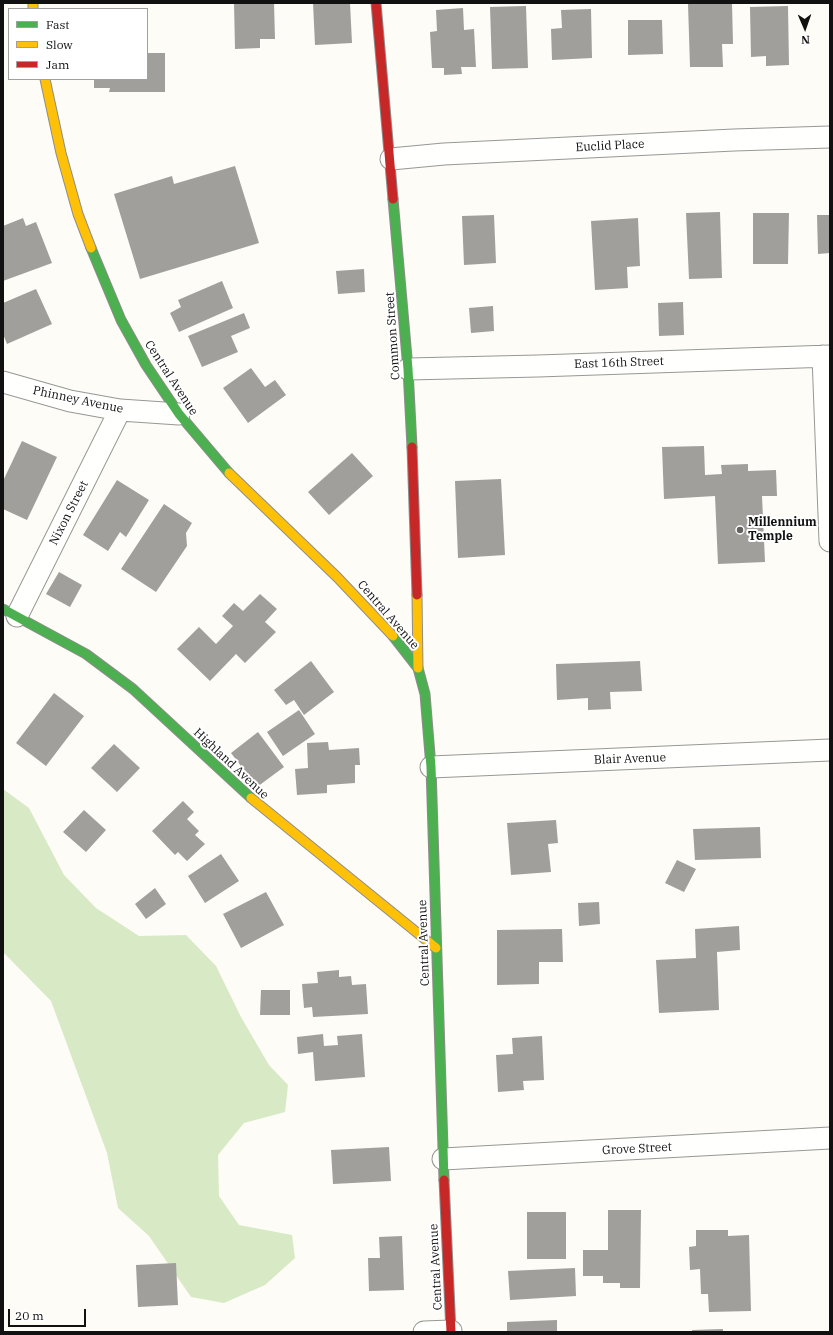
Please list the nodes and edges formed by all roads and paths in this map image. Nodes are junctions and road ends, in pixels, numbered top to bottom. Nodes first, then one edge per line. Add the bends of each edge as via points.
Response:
1 (376, 3) edge
2 (45, 80) edge
3 (830, 137) edge
4 (391, 158) junction
5 (826, 356) edge
6 (408, 369) junction
7 (3, 382) edge
8 (120, 410) junction
9 (179, 414) junction
10 (830, 541) edge
11 (10, 612) edge
12 (418, 668) junction
13 (830, 750) edge
14 (431, 768) junction
15 (436, 948) junction
16 (830, 1138) edge
17 (443, 1159) junction
18 (451, 1331) edge
19 (424, 1332) edge

1 - 4 street, Common Street
2 - 9 street, Central Avenue via 65,168 98,269 121,320 146,365
3 - 4 street, Euclid Place
4 - 6 street, Common Street
5 - 6 street, East 16th Street
5 - 10 street
6 - 12 street, Common Street via 417,554
7 - 8 street, Phinney Avenue via 70,401
8 - 9 street, Phinney Avenue
8 - 11 street, Nixon Street
9 - 12 street, Central Avenue via 225,469 354,594 397,640
11 - 15 street, Highland Avenue via 86,654 133,689 259,806
12 - 14 street, Central Avenue via 425,694
13 - 14 street, Blair Avenue
14 - 15 street, Central Avenue
15 - 17 street, Central Avenue
16 - 17 street, Grove Street
17 - 18 street, Central Avenue
18 - 19 street

